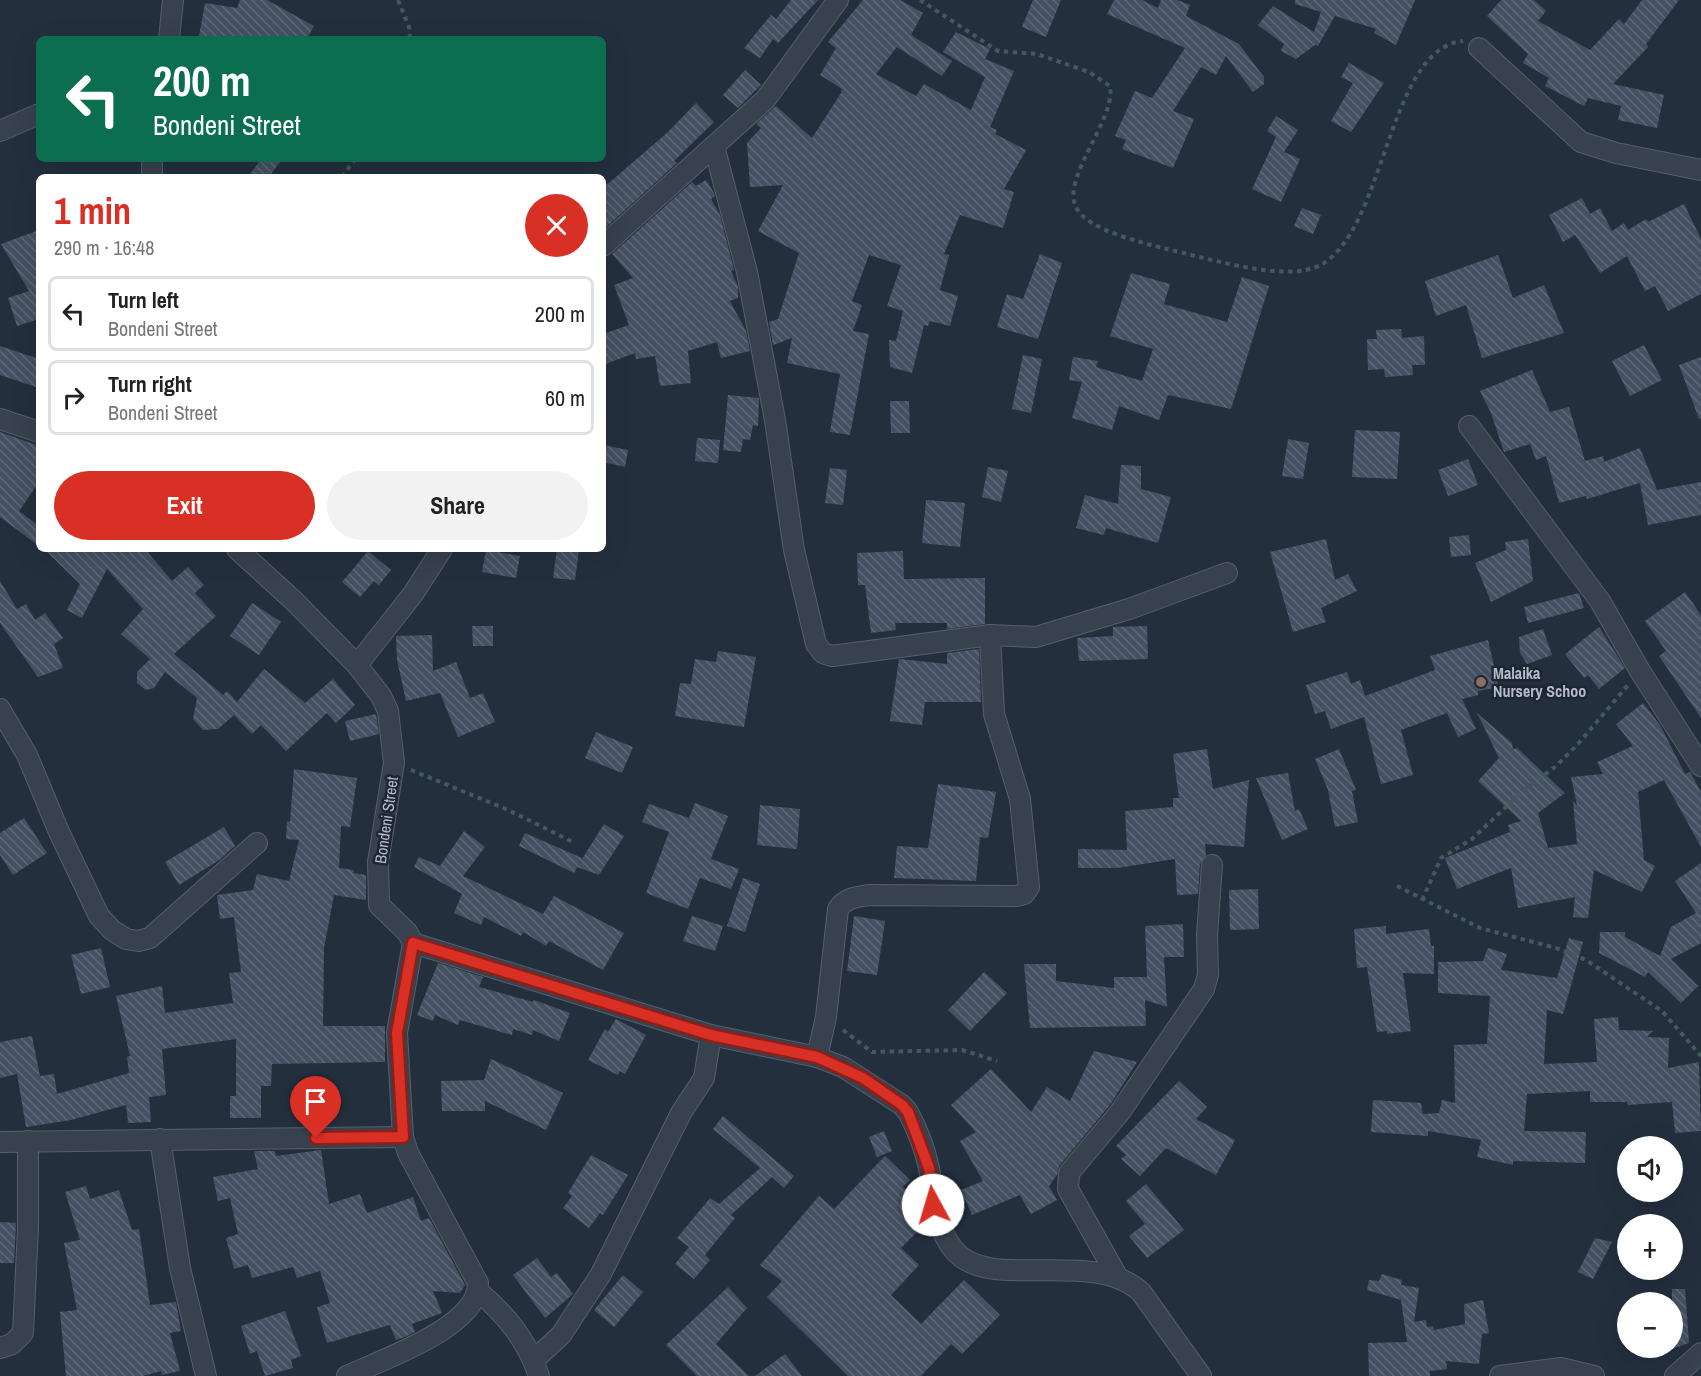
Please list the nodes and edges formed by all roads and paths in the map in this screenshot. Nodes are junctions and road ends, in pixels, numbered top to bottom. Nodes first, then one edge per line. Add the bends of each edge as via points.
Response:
1 (173, 0) edge
2 (398, 0) edge
3 (838, 0) edge
4 (920, 0) edge
5 (169, 36) edge
6 (410, 36) edge
7 (1479, 48) joint
8 (36, 115) edge
9 (0, 131) edge
10 (714, 146) junction
11 (1701, 170) edge
12 (606, 243) edge
13 (0, 419) edge
14 (1469, 426) dead end
15 (36, 431) edge
16 (240, 552) edge
17 (440, 552) edge
18 (1227, 573) dead end
19 (990, 635) junction
20 (357, 664) junction
21 (1641, 671) junction
22 (0, 709) edge
23 (394, 763) junction
24 (1701, 766) edge
25 (573, 842) dead end
26 (257, 843) dead end
27 (1212, 865) dead end
28 (1397, 886) dead end
29 (1422, 900) junction
30 (413, 943) junction
31 (826, 1017) junction
32 (711, 1035) junction
33 (1701, 1056) edge
34 (817, 1057) junction
35 (997, 1061) dead end
36 (403, 1137) junction
37 (160, 1139) junction
38 (28, 1141) junction
39 (0, 1143) edge
40 (1117, 1276) junction
41 (478, 1291) junction
42 (0, 1348) edge
43 (1701, 1353) edge
44 (536, 1368) edge
45 (207, 1376) edge
46 (347, 1376) edge
47 (1201, 1376) edge
48 (1500, 1376) edge
49 (1594, 1376) edge
50 (1675, 1376) edge

1 - 5 street
2 - 6 path
3 - 10 street via 765,100
4 - 7 path via 998,51 1037,54 1089,72 1110,86 1096,136 1072,191 1077,210 1096,226 1148,244 1285,272 1308,270 1329,261 1344,244 1401,109 1435,55 1459,41 1470,41
7 - 11 street via 1581,142
8 - 9 street
10 - 12 street
10 - 19 street via 747,272 794,550 818,649 832,656
13 - 15 street
14 - 21 street via 1600,601
16 - 20 street, Bondeni Street
17 - 20 street via 413,594
18 - 19 street via 1129,609 1036,636
19 - 31 street via 994,714 1020,799 1029,887 1016,896 869,895 847,900 838,909
20 - 23 street, Bondeni Street via 388,711
21 - 24 street
21 - 29 path via 1555,766 1524,789 1472,839 1441,858
22 - 26 street via 27,755 99,916 126,939 150,938
23 - 25 path via 506,809
23 - 30 street, Bondeni Street via 378,862 379,905
27 - 40 street via 1208,975 1204,988 1120,1112 1069,1173 1068,1189
28 - 29 path
29 - 33 path via 1480,928 1586,960 1662,1011
30 - 32 street
30 - 36 street via 397,1033
31 - 34 street
31 - 35 path via 872,1052 962,1050
32 - 34 street
32 - 44 street via 704,1078 681,1113 601,1274
34 - 40 street via 863,1078 908,1112 929,1168 933,1205 943,1232 959,1255 987,1267 1077,1270
36 - 37 street
36 - 41 street via 412,1161 473,1271
37 - 38 street
37 - 45 street via 180,1268
38 - 39 street
38 - 42 street via 23,1333 12,1344
40 - 47 street via 1141,1292
41 - 44 street via 518,1332
41 - 46 street via 465,1312 445,1329
43 - 50 street
48 - 49 street via 1561,1368

